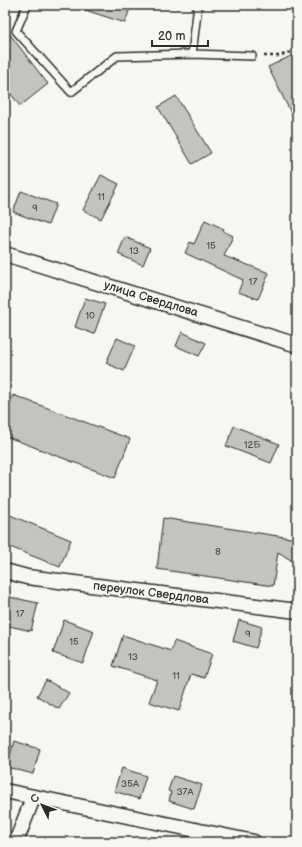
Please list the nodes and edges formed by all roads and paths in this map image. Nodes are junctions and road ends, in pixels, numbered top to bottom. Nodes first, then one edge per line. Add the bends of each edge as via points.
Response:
1 (27, 5) edge
2 (198, 5) edge
3 (297, 49) edge
4 (192, 54) junction
5 (252, 56) joint
6 (5, 254) edge
7 (297, 345) edge
8 (5, 571) edge
9 (297, 611) edge
10 (5, 791) edge
11 (33, 798) junction
12 (16, 842) edge
13 (254, 842) edge

1 - 4 lane via 16,31 71,92 117,56
2 - 4 lane
3 - 5 path via 280,56
4 - 5 lane
6 - 7 street, улица Свердлова
8 - 9 street, переулок Свердлова via 27,577
10 - 11 street
11 - 12 street
11 - 13 street

